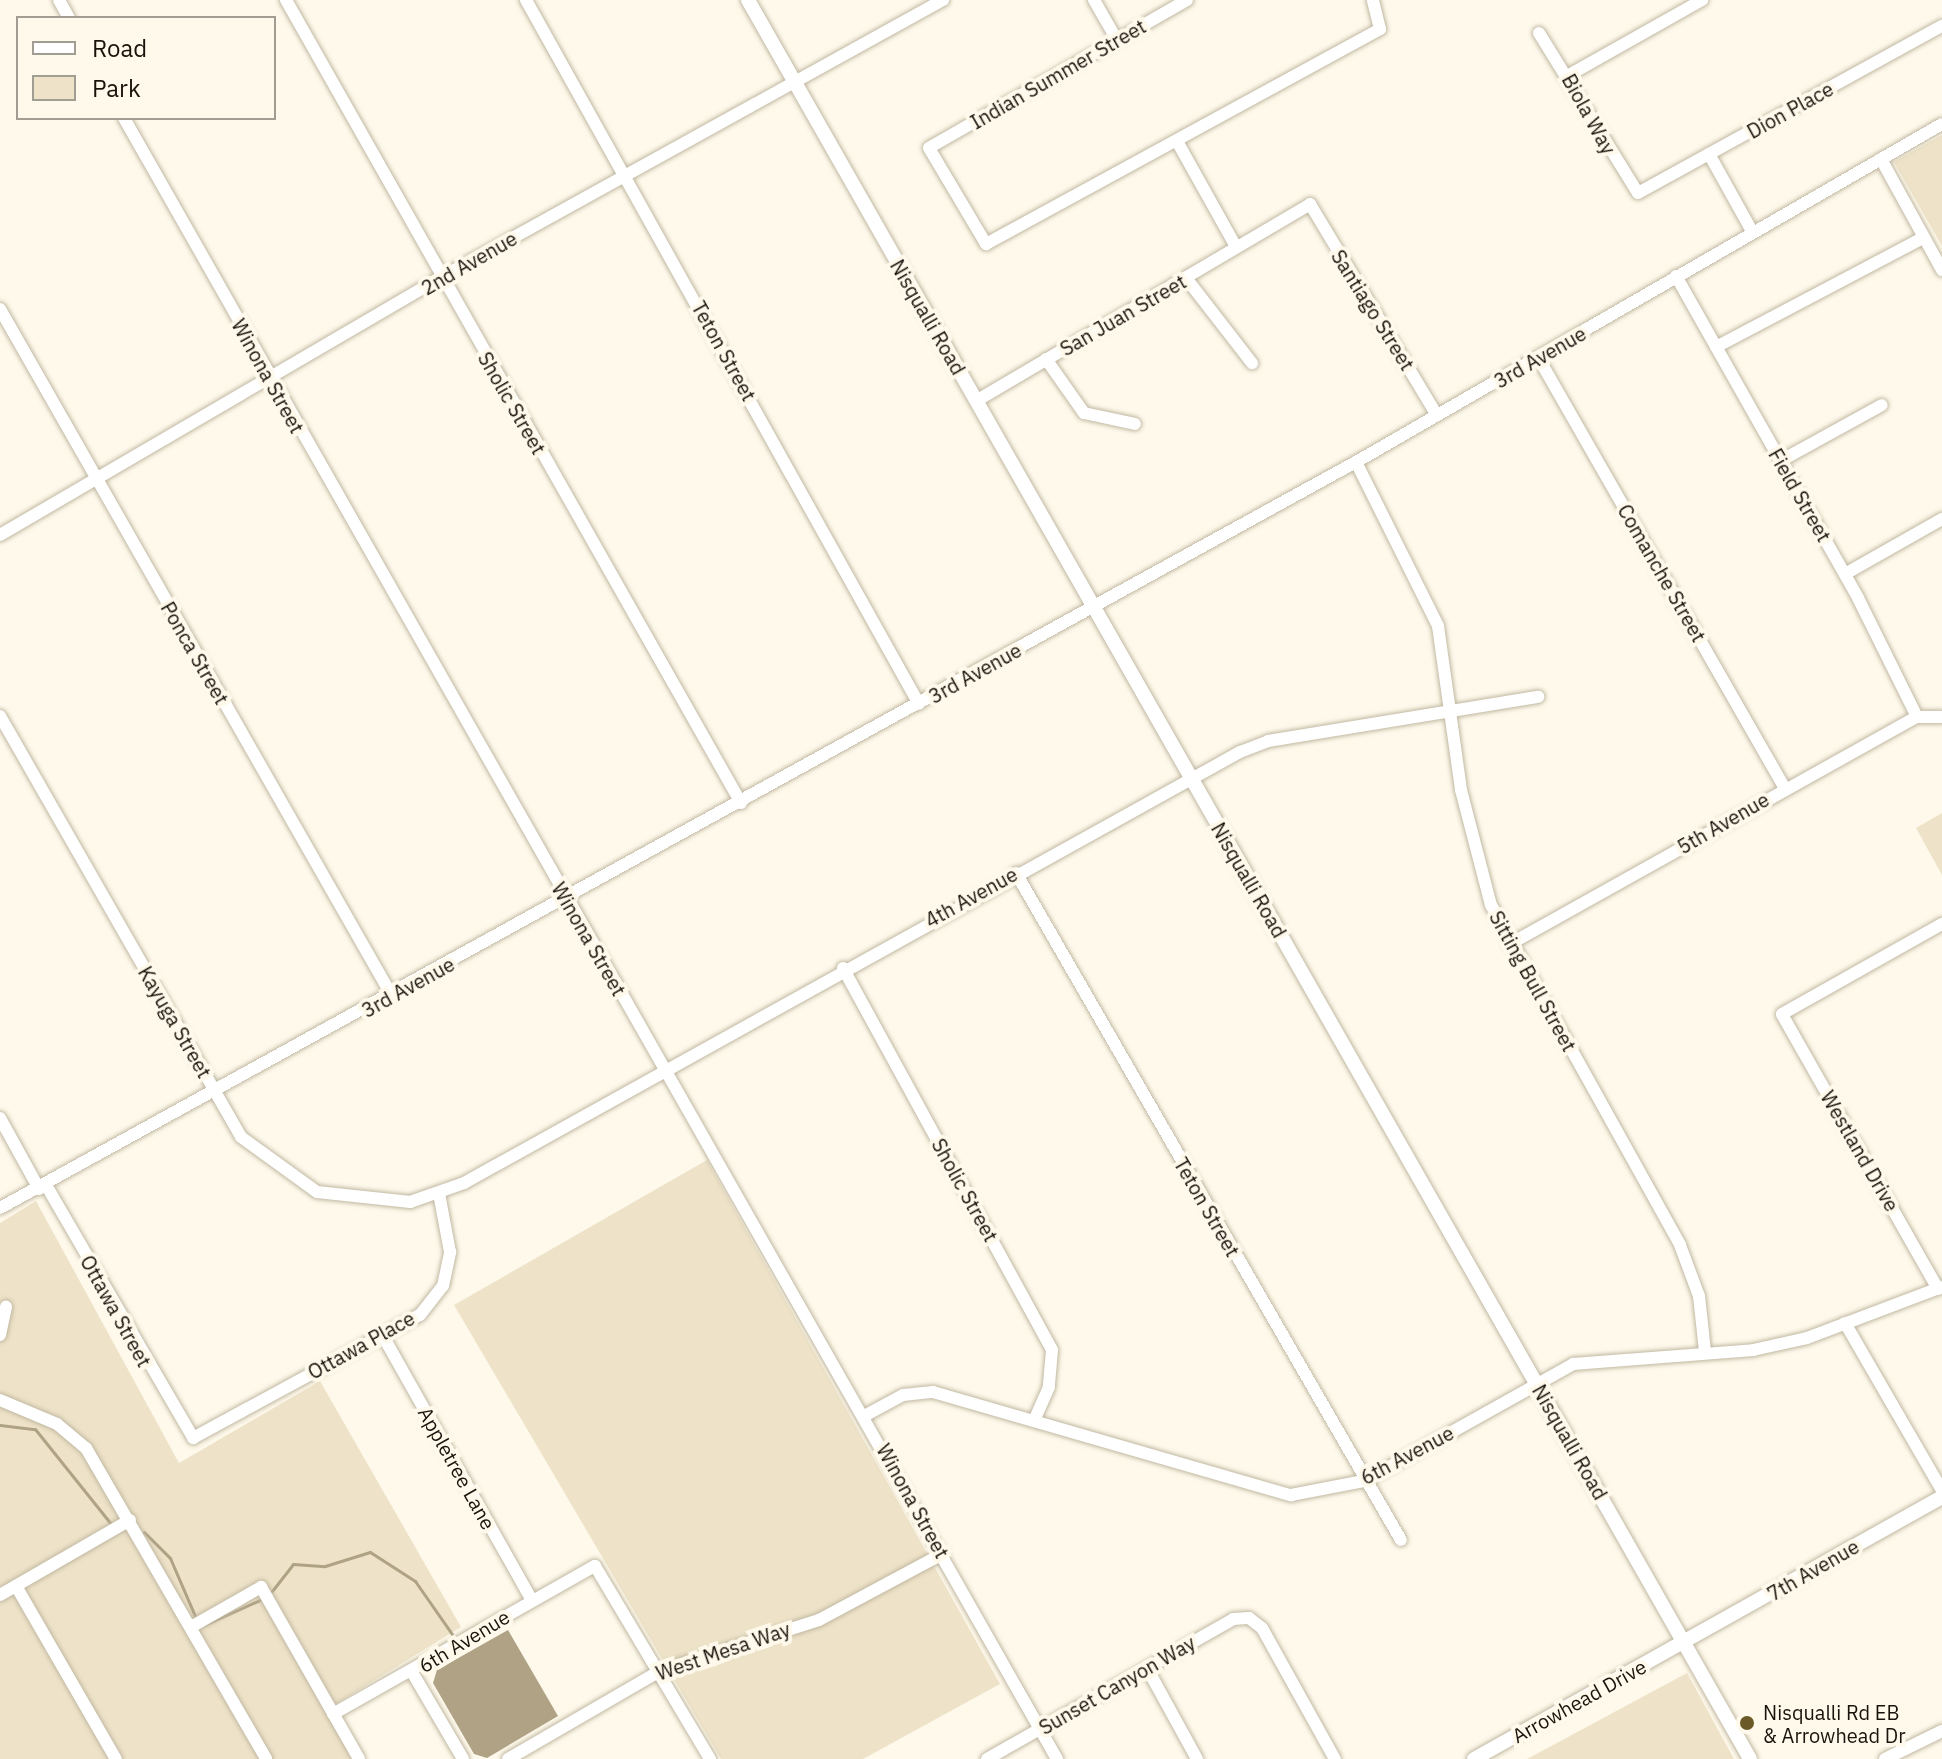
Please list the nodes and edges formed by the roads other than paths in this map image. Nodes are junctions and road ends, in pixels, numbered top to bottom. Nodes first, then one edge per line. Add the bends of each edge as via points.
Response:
1 (286, 0) edge
2 (526, 0) edge
3 (748, 0) edge
4 (943, 0) edge
5 (1094, 0) edge
6 (1187, 0) edge
7 (1373, 0) edge
8 (1702, 0) edge
9 (1942, 26) edge
10 (1539, 33) dead end
11 (1117, 40) junction
12 (1569, 75) junction
13 (795, 83) junction
14 (125, 120) edge
15 (1942, 124) edge
16 (1178, 143) junction
17 (1709, 154) junction
18 (1881, 159) junction
19 (626, 174) junction
20 (1638, 193) joint
21 (1310, 204) joint
22 (1753, 233) junction
23 (1923, 238) junction
24 (1235, 245) junction
25 (1942, 270) edge
26 (1676, 276) junction
27 (440, 278) junction
28 (1186, 278) junction
29 (0, 309) edge
30 (1716, 347) junction
31 (1046, 359) junction
32 (1539, 359) junction
33 (1252, 363) dead end
34 (272, 383) junction
35 (976, 401) junction
36 (1882, 405) dead end
37 (1437, 415) junction
38 (1135, 424) dead end
39 (1780, 461) junction
40 (1356, 462) junction
41 (96, 481) junction
42 (1942, 519) edge
43 (0, 535) edge
44 (1845, 574) junction
45 (1094, 607) junction
46 (1538, 697) dead end
47 (919, 704) junction
48 (1451, 709) junction
49 (0, 716) edge
50 (1917, 717) junction
51 (1942, 717) edge
52 (1191, 779) junction
53 (1785, 788) junction
54 (741, 803) junction
55 (1016, 873) junction
56 (567, 900) junction
57 (1942, 924) edge
58 (1510, 944) junction
59 (843, 968) junction
60 (392, 996) junction
61 (664, 1070) junction
62 (217, 1095) junction
63 (0, 1118) edge
64 (42, 1187) junction
65 (439, 1193) junction
66 (0, 1208) edge
67 (1940, 1288) edge
68 (6, 1307) dead end
69 (1845, 1323) junction
70 (0, 1335) edge
71 (383, 1336) junction
72 (1705, 1351) junction
73 (1536, 1383) junction
74 (0, 1400) edge
75 (866, 1415) junction
76 (1035, 1419) junction
77 (186, 1437) joint
78 (1364, 1481) junction
79 (1942, 1490) edge
80 (1942, 1497) edge
81 (130, 1520) junction
82 (1401, 1540) dead end
83 (942, 1554) junction
84 (16, 1586) junction
85 (0, 1595) edge
86 (532, 1600) junction
87 (191, 1627) junction
88 (1684, 1642) junction
89 (1147, 1668) junction
90 (660, 1671) junction
91 (412, 1672) junction
92 (333, 1714) junction
93 (1040, 1729) junction
94 (1942, 1731) edge
95 (116, 1759) edge
96 (266, 1759) edge
97 (359, 1759) edge
98 (463, 1759) edge
99 (508, 1759) edge
100 (710, 1759) edge
101 (987, 1759) edge
102 (1057, 1759) edge
103 (1197, 1759) edge
104 (1335, 1759) edge
105 (1474, 1759) edge
106 (1750, 1759) edge
107 (1885, 1759) edge

1 - 27 street, Sholic Street
2 - 19 street, Teton Street
3 - 13 main road, Nisqualli Road
4 - 13 street, 2nd Avenue
5 - 11 street
6 - 11 street, Indian Summer Street
7 - 16 street via 1382,22
8 - 12 street
9 - 17 street, Dion Place
10 - 12 street, Biola Way
11 - 16 street, Indian Summer Street via 929,148 986,244
12 - 20 street, Biola Way
13 - 19 street, 2nd Avenue
13 - 35 main road, Nisqualli Road
14 - 34 street, Winona Street
15 - 18 street, 3rd Avenue
16 - 24 street
17 - 20 street, Dion Place
17 - 22 street
18 - 22 street, 3rd Avenue
18 - 23 street
19 - 27 street, 2nd Avenue
19 - 47 street, Teton Street
21 - 24 street, San Juan Street
21 - 37 street, Santiago Street
22 - 26 street, 3rd Avenue
23 - 25 street
23 - 30 street
24 - 28 street, San Juan Street
26 - 30 street, Field Street
26 - 32 street, 3rd Avenue
27 - 34 street, 2nd Avenue
27 - 54 street, Sholic Street
28 - 31 street, San Juan Street
28 - 33 street
29 - 41 street, Ponca Street
30 - 39 street, Field Street
31 - 35 street, San Juan Street
31 - 38 street via 1084,413
32 - 37 street, 3rd Avenue
32 - 53 street, Comanche Street
34 - 41 street, 2nd Avenue
34 - 56 street, Winona Street
35 - 45 main road, Nisqualli Road
36 - 39 street
37 - 40 street, 3rd Avenue
39 - 44 street, Field Street
40 - 45 street, 3rd Avenue
40 - 48 street, Sitting Bull Street via 1426,590
41 - 43 street, 2nd Avenue
41 - 60 street, Ponca Street
42 - 44 street
44 - 50 street, Field Street
45 - 47 street, 3rd Avenue
45 - 52 main road, Nisqualli Road
46 - 48 street, 4th Avenue
47 - 54 street, 3rd Avenue
48 - 52 street, 4th Avenue via 1268,741
48 - 58 street, Sitting Bull Street via 1474,845
49 - 62 street, Kayuga Street
50 - 51 street, 5th Avenue
50 - 53 street, 5th Avenue
52 - 55 street, 4th Avenue
52 - 73 main road, Nisqualli Road
53 - 58 street, 5th Avenue
54 - 56 street, 3rd Avenue
55 - 59 street, 4th Avenue
55 - 78 street, Teton Street
56 - 60 street, 3rd Avenue
56 - 61 street, Winona Street
57 - 67 street, Westland Drive via 1782,1014
58 - 72 street, Sitting Bull Street via 1680,1245 1699,1296
59 - 61 street, 4th Avenue
59 - 76 street, Sholic Street via 1052,1350 1049,1387
60 - 62 street, 3rd Avenue
61 - 65 street, 4th Avenue
61 - 75 street, Winona Street
62 - 64 street, 3rd Avenue
62 - 65 street, Kayuga Street via 254,1150 301,1185 380,1202
63 - 64 street, Ottawa Street
64 - 66 street, 3rd Avenue
64 - 77 street, Ottawa Street
65 - 71 street, Ottawa Place via 450,1252 443,1286 420,1315
67 - 69 street, 6th Avenue
68 - 70 street
69 - 72 street, 6th Avenue via 1753,1350
69 - 79 street
71 - 77 street, Ottawa Place
71 - 86 street, Appletree Lane
72 - 73 street, 6th Avenue via 1573,1364
73 - 78 street, 6th Avenue
73 - 88 main road, Nisqualli Road
74 - 81 street via 57,1424 86,1448
75 - 76 street, 6th Avenue via 903,1395 933,1392
75 - 83 street, Winona Street
76 - 78 street, 6th Avenue via 1245,1488 1291,1495
78 - 82 street, Teton Street
80 - 88 main road, 7th Avenue
81 - 84 street
81 - 87 street
83 - 90 street, West Mesa Way via 819,1620
83 - 93 street, Winona Street
84 - 85 street
84 - 95 street
86 - 90 street, 6th Avenue via 595,1566
86 - 91 street, 6th Avenue
87 - 92 street via 261,1587
87 - 96 street
88 - 105 main road, Arrowhead Drive
88 - 106 main road, Nisqualli Road
89 - 93 street, Sunset Canyon Way
89 - 103 street
89 - 104 street, Sunset Canyon Way via 1233,1619 1249,1618 1262,1628
90 - 99 street, West Mesa Way
90 - 100 street
91 - 92 street, 6th Avenue
91 - 98 street
92 - 97 street
93 - 101 street, Sunset Canyon Way
93 - 102 street, Winona Street
94 - 107 street

